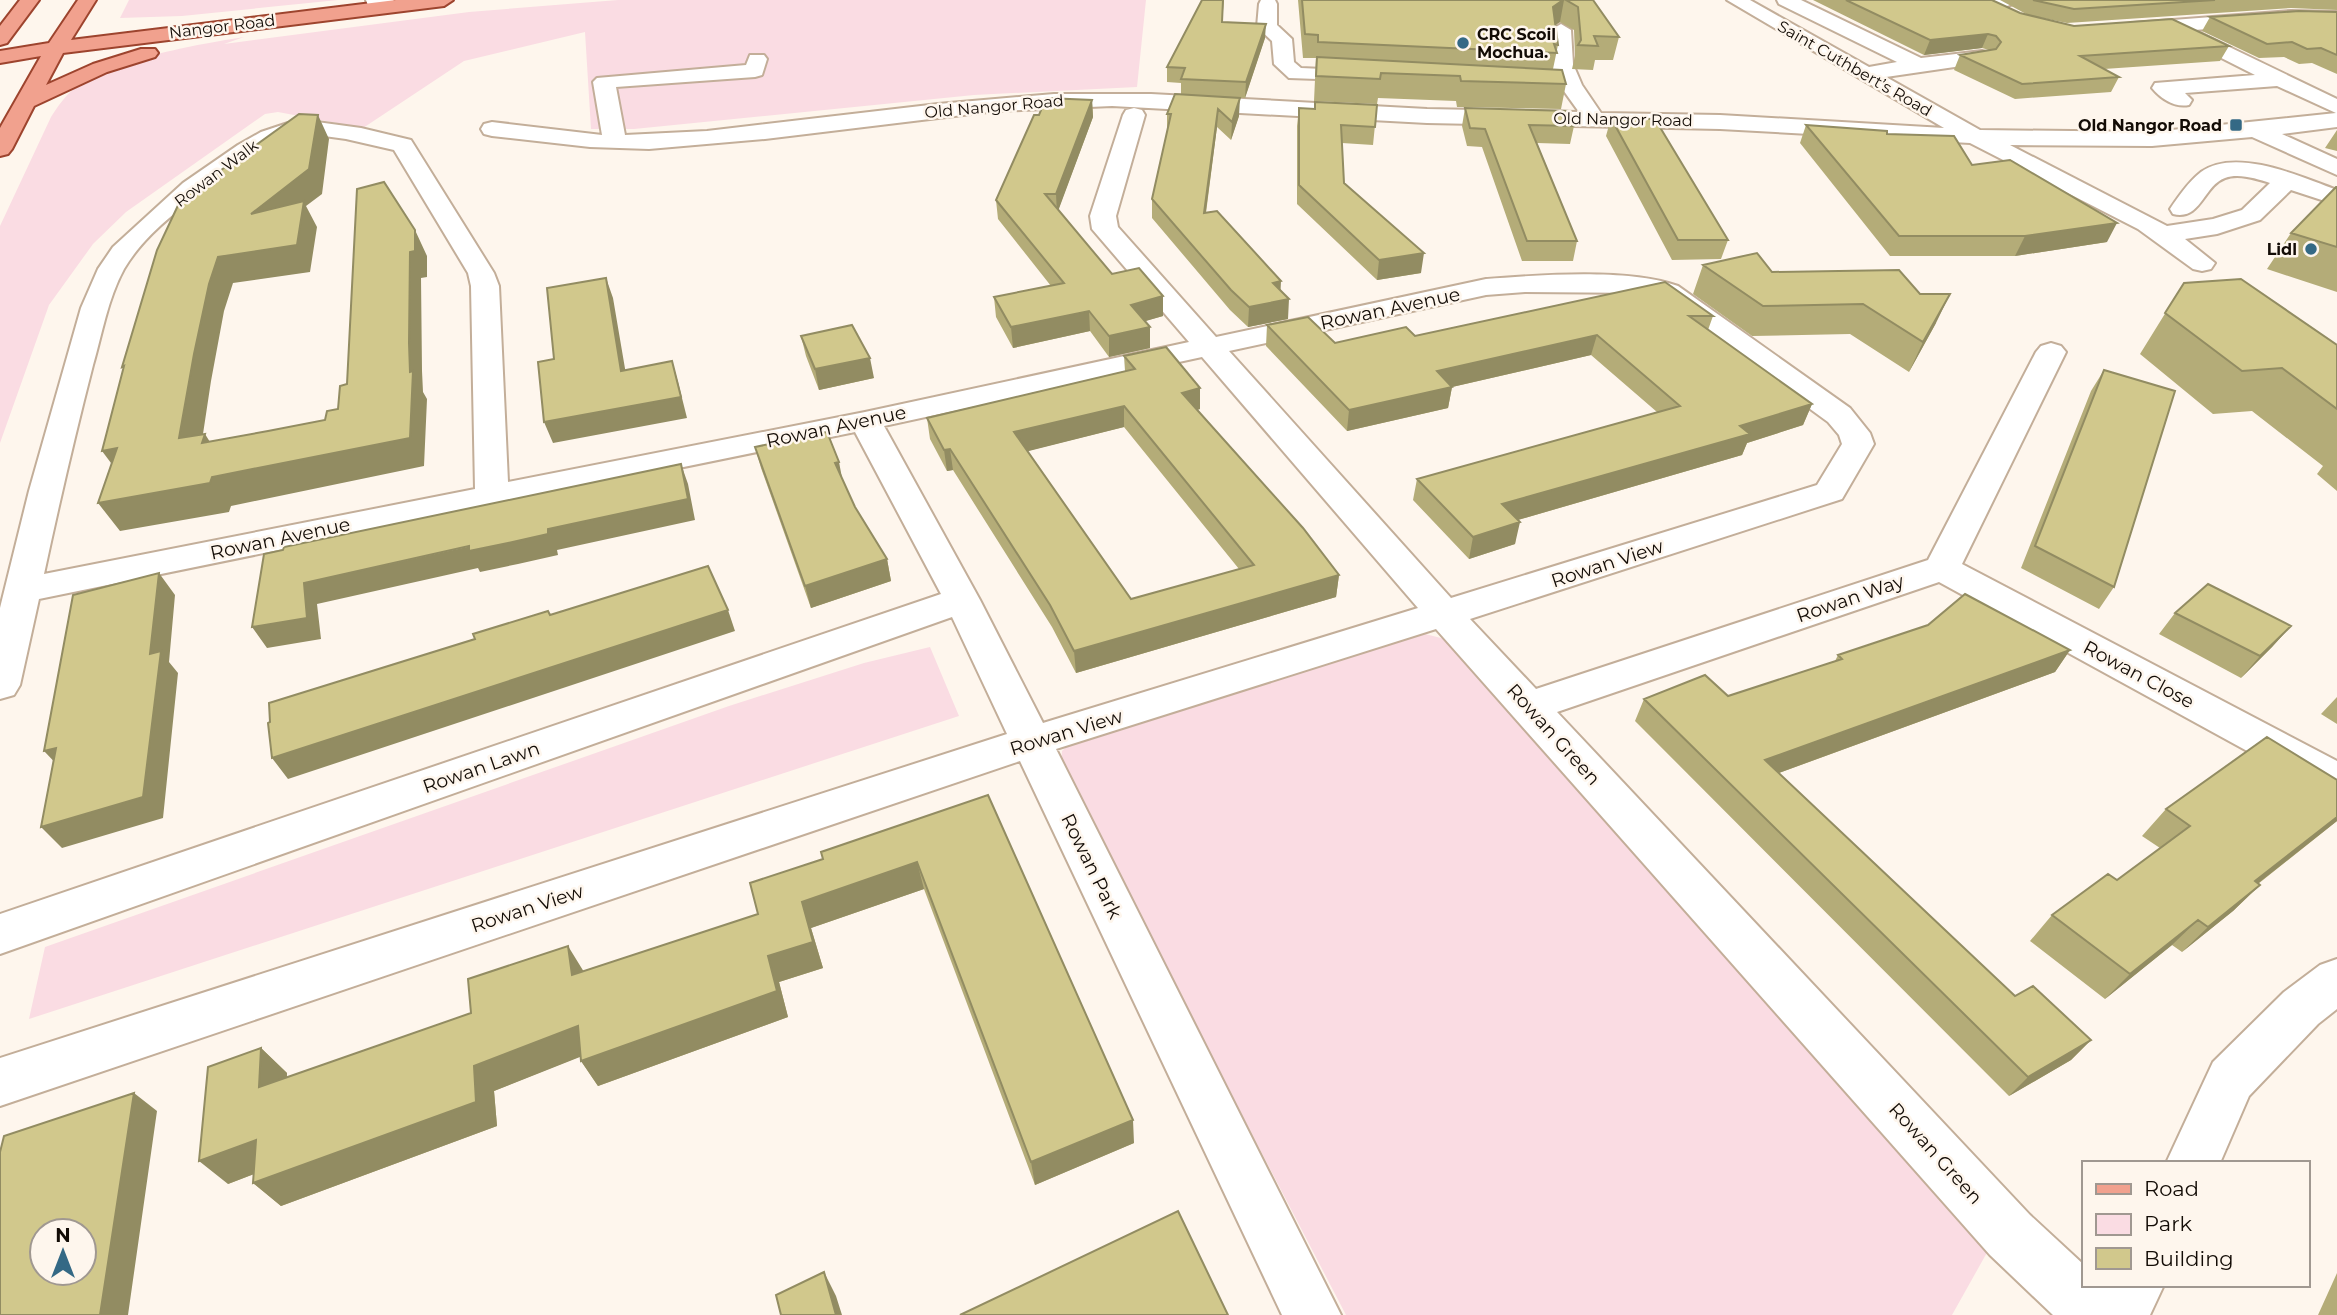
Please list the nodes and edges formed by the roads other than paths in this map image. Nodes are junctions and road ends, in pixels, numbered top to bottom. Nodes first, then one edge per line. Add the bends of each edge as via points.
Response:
1 (29, 0) edge
2 (87, 0) edge
3 (444, 0) edge
4 (1736, 0) edge
5 (1786, 0) edge
6 (1978, 1) edge
7 (2252, 1) edge
8 (379, 2) edge
9 (1268, 4) dead end
10 (2011, 8) edge
11 (320, 13) junction
12 (2291, 17) junction
13 (2337, 18) edge
14 (0, 20) edge
15 (2172, 27) junction
16 (1561, 30) edge
17 (2120, 30) edge
18 (0, 39) edge
19 (54, 48) junction
20 (0, 57) edge
21 (1982, 57) edge
22 (757, 59) dead end
23 (1484, 60) edge
24 (1563, 64) junction
25 (1917, 65) junction
26 (1865, 74) junction
27 (1388, 78) edge
28 (2278, 79) junction
29 (1544, 85) edge
30 (1572, 87) junction
31 (2181, 100) dead end
32 (28, 102) junction
33 (2337, 107) edge
34 (1135, 115) dead end
35 (1592, 117) junction
36 (2337, 120) edge
37 (492, 128) dead end
38 (2257, 131) junction
39 (1974, 136) junction
40 (615, 142) junction
41 (0, 149) edge
42 (2337, 168) edge
43 (2285, 182) junction
44 (2337, 198) edge
45 (2266, 200) junction
46 (2182, 209) dead end
47 (2337, 220) edge
48 (2161, 234) junction
49 (2202, 263) dead end
50 (1650, 285) joint
51 (1208, 347) junction
52 (2051, 352) dead end
53 (865, 421) junction
54 (492, 495) junction
55 (1942, 568) junction
56 (24, 590) junction
57 (962, 600) junction
58 (1445, 615) junction
59 (0, 685) edge
60 (1529, 706) junction
61 (1032, 744) junction
62 (2337, 780) edge
63 (0, 934) edge
64 (2337, 980) edge
65 (0, 1082) edge
66 (2194, 1161) edge
67 (2134, 1287) edge
68 (1312, 1315) edge
69 (2095, 1315) edge
70 (2119, 1315) edge

1 - 14 main road
1 - 18 main road
2 - 19 main road
3 - 8 main road, Nangor Road
4 - 26 street, Saint Cuthbert’s Road
5 - 25 street
6 - 10 street
7 - 12 street
8 - 11 main road, Nangor Road
9 - 27 street via 1267,27 1282,38 1284,64 1296,74
11 - 19 main road, Nangor Road
11 - 32 main road via 270,30 127,58
12 - 13 street
12 - 15 street
15 - 17 street
15 - 28 street
16 - 24 street
19 - 20 main road, Nangor Road
19 - 32 main road
21 - 25 street
22 - 40 street via 755,71 604,82
23 - 24 street
24 - 30 street
25 - 26 street
26 - 39 street, Saint Cuthbert’s Road
28 - 31 street via 2163,88
28 - 33 street
29 - 30 street
30 - 35 street
32 - 41 main road
34 - 51 street, Rowan Green via 1104,216 1105,229
35 - 39 street, Old Nangor Road
35 - 40 street, Old Nangor Road via 1430,116 1064,100 958,107 690,139
36 - 38 street, Old Nangor Road
37 - 40 street, Old Nangor Road
38 - 39 street, Old Nangor Road via 2149,139
38 - 42 street
39 - 48 street, Saint Cuthbert’s Road via 2106,201
43 - 44 street
43 - 45 street
43 - 46 street via 2227,168 2212,175
45 - 47 street
45 - 48 street via 2251,215 2217,226
48 - 49 street, Saint Cuthbert’s Road
50 - 51 street, Rowan Avenue via 1486,287
50 - 58 street, Rowan View via 1706,317 1839,415 1858,444 1830,492
51 - 53 street, Rowan Avenue
51 - 58 street, Rowan Green
52 - 55 street
53 - 54 street, Rowan Avenue
53 - 57 street, Rowan Park
54 - 56 street, Rowan Avenue
54 - 56 street, Rowan Walk via 481,272 403,145 314,128 284,131 261,139 203,181 146,227 111,268 63,419
55 - 60 street, Rowan Way
55 - 62 street, Rowan Close
56 - 59 street, Rowan Walk
57 - 61 street, Rowan Park
57 - 63 street, Rowan Lawn
58 - 60 street, Rowan Green
58 - 61 street, Rowan View
60 - 69 street, Rowan Green via 2010,1235
61 - 65 street, Rowan View
61 - 68 street, Rowan Park
64 - 66 street via 2301,1008 2231,1079
67 - 70 street

